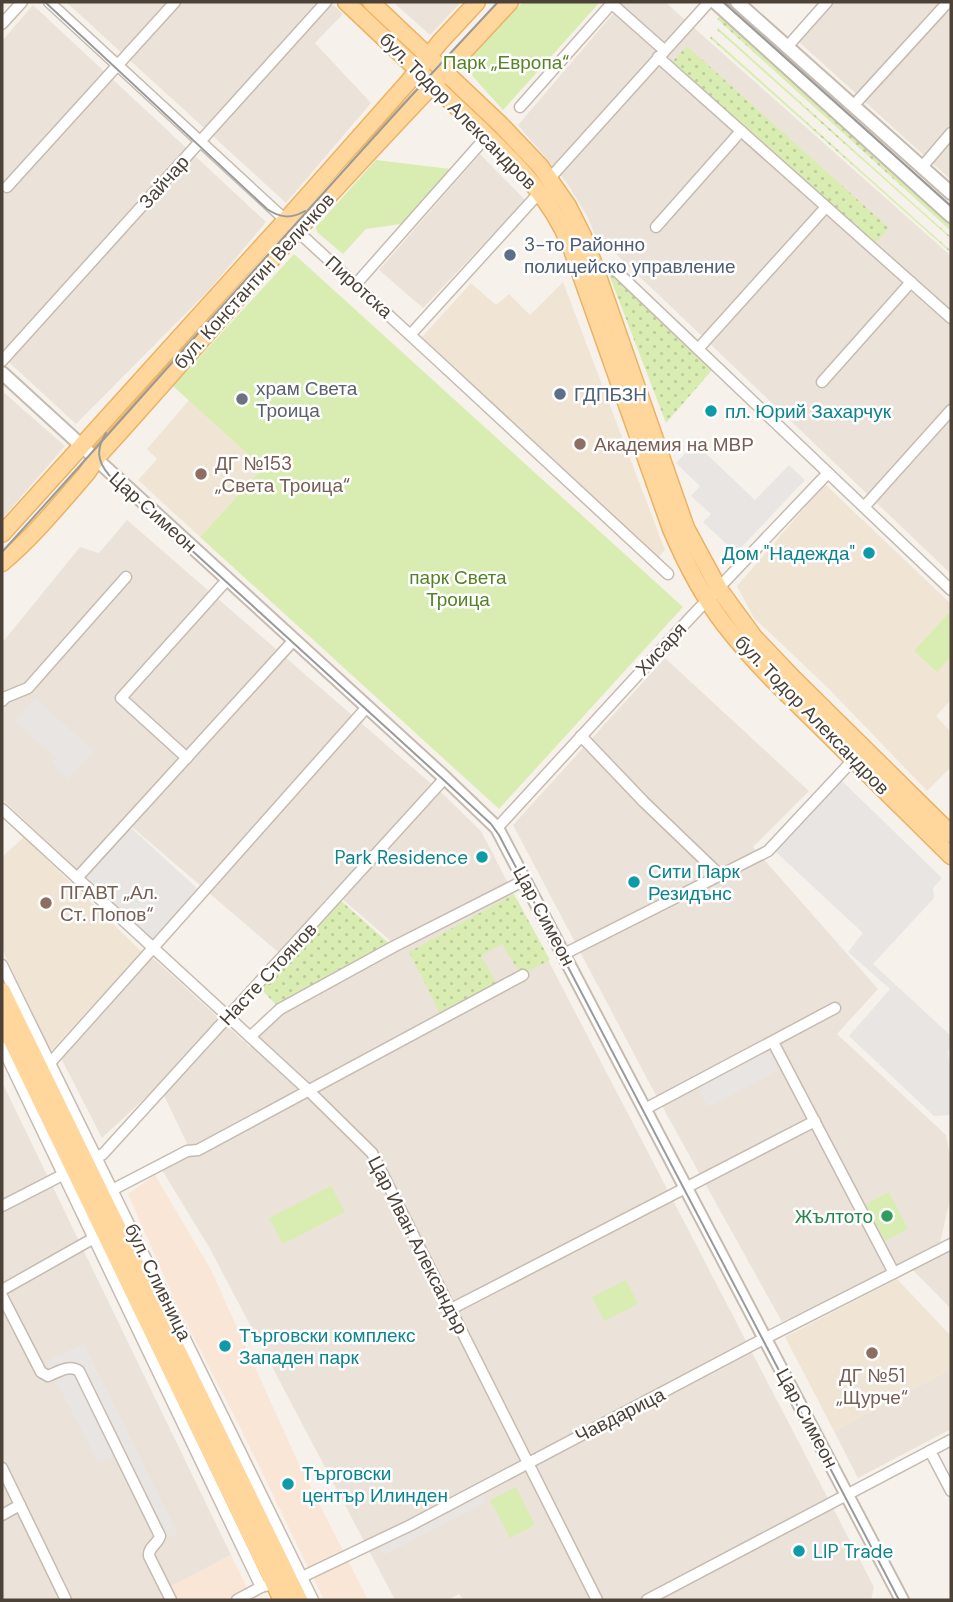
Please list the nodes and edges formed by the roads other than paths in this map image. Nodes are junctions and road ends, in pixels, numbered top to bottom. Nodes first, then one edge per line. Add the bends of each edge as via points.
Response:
1 (22, 2) edge
2 (49, 2) edge
3 (174, 2) edge
4 (327, 2) edge
5 (346, 2) edge
6 (371, 2) edge
7 (477, 2) edge
8 (510, 2) edge
9 (709, 2) edge
10 (715, 2) edge
11 (737, 2) edge
12 (827, 2) edge
13 (948, 2) edge
14 (612, 3) edge
15 (2, 24) edge
16 (787, 47) junction
17 (661, 54) junction
18 (429, 56) junction
19 (117, 65) junction
20 (418, 70) junction
21 (446, 72) junction
22 (433, 84) junction
23 (853, 106) junction
24 (520, 107) dead end
25 (741, 131) junction
26 (951, 133) edge
27 (487, 136) junction
28 (200, 142) junction
29 (922, 167) junction
30 (545, 185) junction
31 (7, 187) dead end
32 (951, 193) edge
33 (826, 207) junction
34 (951, 216) edge
35 (291, 226) junction
36 (656, 227) dead end
37 (614, 269) dead end
38 (911, 282) junction
39 (356, 285) junction
40 (951, 318) edge
41 (411, 334) junction
42 (698, 349) junction
43 (2, 361) edge
44 (2, 373) edge
45 (822, 382) dead end
46 (951, 410) edge
47 (82, 447) junction
48 (95, 459) junction
49 (828, 473) junction
50 (864, 507) junction
51 (2, 534) edge
52 (2, 563) edge
53 (668, 573) dead end
54 (125, 577) dead end
55 (227, 580) junction
56 (951, 590) edge
57 (713, 595) junction
58 (294, 640) junction
59 (2, 701) edge
60 (367, 707) junction
61 (581, 736) junction
62 (187, 758) junction
63 (853, 760) junction
64 (445, 778) junction
65 (2, 809) edge
66 (497, 828) junction
67 (951, 834) edge
68 (951, 856) edge
69 (720, 875) junction
70 (77, 878) junction
71 (525, 880) junction
72 (153, 948) junction
73 (564, 954) junction
74 (2, 965) edge
75 (523, 975) dead end
76 (2, 991) edge
77 (835, 1008) dead end
78 (228, 1017) junction
79 (2, 1020) edge
80 (250, 1037) junction
81 (773, 1042) junction
82 (2, 1047) edge
83 (50, 1062) junction
84 (308, 1090) junction
85 (645, 1109) junction
86 (815, 1121) junction
87 (80, 1166) junction
88 (687, 1188) junction
89 (112, 1190) junction
90 (2, 1206) edge
91 (94, 1238) junction
92 (950, 1246) edge
93 (894, 1273) junction
94 (2, 1290) edge
95 (2, 1296) edge
96 (451, 1309) junction
97 (765, 1339) junction
98 (951, 1440) edge
99 (930, 1451) junction
100 (528, 1462) junction
101 (2, 1468) edge
102 (951, 1491) edge
103 (847, 1495) junction
104 (20, 1505) junction
105 (2, 1515) edge
106 (282, 1582) junction
107 (66, 1600) edge
108 (171, 1600) edge
109 (237, 1600) edge
110 (282, 1600) edge
111 (299, 1600) edge
112 (313, 1600) edge
113 (597, 1600) edge
114 (647, 1600) edge
115 (902, 1600) edge

1 - 15 street
2 - 19 street, Пиротска
3 - 19 street
4 - 28 street, Зайчар
5 - 20 main road, бул. Тодор Александров
6 - 18 main road, бул. Тодор Александров
7 - 18 main road, бул. Константин Величков
8 - 21 main road, бул. Константин Величков
9 - 17 street
10 - 34 street
11 - 16 street
12 - 16 street
13 - 23 street
14 - 17 street
14 - 24 street
16 - 23 street
17 - 25 street
17 - 30 street
18 - 20 main road, бул. Константин Величков
18 - 21 main road, бул. Тодор Александров
19 - 28 street, Пиротска
19 - 31 street
20 - 22 main road, бул. Тодор Александров
20 - 35 main road, бул. Константин Величков
21 - 22 main road, бул. Константин Величков
21 - 30 main road, бул. Тодор Александров via 515,139
22 - 27 main road, бул. Тодор Александров
22 - 35 main road, бул. Константин Величков
23 - 29 street
25 - 33 street
25 - 36 street
26 - 29 street
27 - 30 main road, бул. Тодор Александров
27 - 39 street
28 - 35 street, Пиротска
28 - 43 street, Зайчар
29 - 32 street
30 - 41 street
30 - 57 main road, бул. Тодор Александров via 568,206 583,236
33 - 38 street
33 - 42 street
35 - 39 street, Пиротска
35 - 47 main road, бул. Константин Величков
35 - 48 main road, бул. Константин Величков
37 - 42 street
38 - 40 street
38 - 45 street
39 - 41 street, Пиротска
41 - 53 street, Пиротска
42 - 49 street
44 - 47 street, Цар Симеон
46 - 50 street
47 - 48 street, Цар Симеон
47 - 51 main road, бул. Константин Величков
48 - 52 main road, бул. Константин Величков
48 - 55 street, Цар Симеон
49 - 50 street
49 - 57 street, Хисаря
50 - 56 street
54 - 59 street via 28,688
55 - 58 street, Цар Симеон
55 - 62 street via 121,698
57 - 61 street, Хисаря
57 - 63 main road, бул. Тодор Александров via 723,622 756,662
57 - 67 main road, бул. Тодор Александров
58 - 60 street, Цар Симеон
58 - 62 street
60 - 64 street, Цар Симеон
60 - 72 street
61 - 66 street, Хисаря
61 - 69 street
62 - 70 street
63 - 68 main road, бул. Тодор Александров
63 - 69 street via 768,851
64 - 66 street, Цар Симеон
64 - 78 street, Насте Стоянов
65 - 70 street, Цар Иван Александър
66 - 71 street, Цар Симеон
69 - 73 street
70 - 72 street, Цар Иван Александър
71 - 73 street, Цар Симеон
71 - 80 street via 280,1009
72 - 78 street, Цар Иван Александър
72 - 83 street
73 - 85 street, Цар Симеон
74 - 83 street, бул. Сливница
75 - 84 street
76 - 87 main road, бул. Сливница
77 - 81 street
78 - 80 street, Цар Иван Александър
78 - 87 street, Насте Стоянов via 103,1154
79 - 87 main road, бул. Сливница
80 - 84 street, Цар Иван Александър
81 - 85 street
81 - 86 street
82 - 87 street, бул. Сливница
83 - 87 street, бул. Сливница
84 - 89 street
84 - 96 street, Цар Иван Александър via 372,1153
85 - 88 street, Цар Симеон
86 - 88 street
86 - 93 street
87 - 89 street, бул. Сливница
87 - 90 street, Насте Стоянов
87 - 91 street, бул. Сливница
87 - 106 main road, бул. Сливница
88 - 96 street
88 - 97 street, Цар Симеон
89 - 106 street, бул. Сливница
91 - 94 street
91 - 106 street, бул. Сливница
92 - 93 street, Чавдарица
93 - 97 street, Чавдарица
95 - 108 street via 40,1372 48,1376 69,1368 79,1371 160,1536 149,1556
96 - 100 street, Цар Иван Александър
97 - 100 street, Чавдарица
97 - 103 street, Цар Симеон
98 - 99 street
99 - 102 street
99 - 103 street
100 - 106 street, Чавдарица via 411,1525
100 - 113 street, Цар Иван Александър
101 - 104 street
103 - 114 street
103 - 115 street, Цар Симеон
104 - 105 street
104 - 107 street
106 - 109 street, Чавдарица
106 - 110 main road, бул. Сливница
106 - 111 main road, бул. Сливница
106 - 112 street, бул. Сливница

